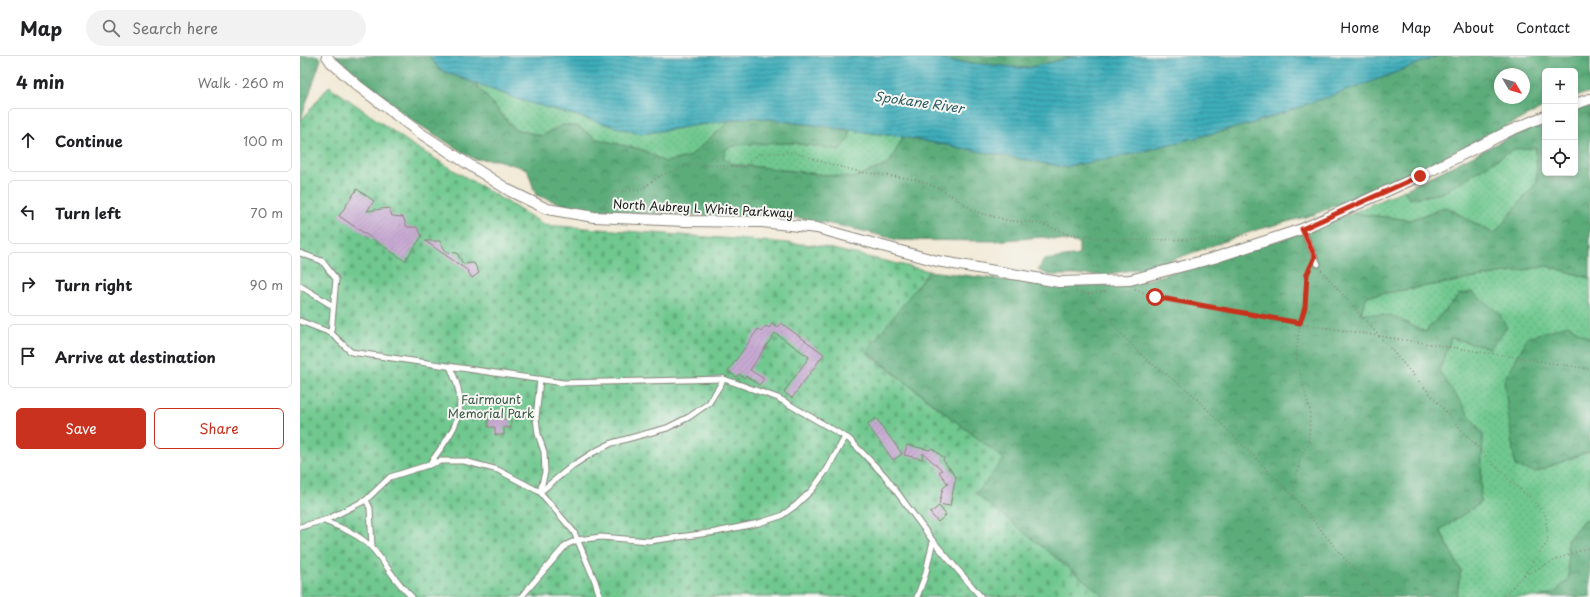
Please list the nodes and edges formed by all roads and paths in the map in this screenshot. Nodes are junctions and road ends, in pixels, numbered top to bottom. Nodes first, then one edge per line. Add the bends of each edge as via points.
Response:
1 (327, 56) edge
2 (1590, 99) edge
3 (1578, 103) edge
4 (1542, 117) edge
5 (594, 217) junction
6 (1302, 229) junction
7 (1255, 235) dead end
8 (300, 253) edge
9 (1315, 257) junction
10 (1318, 264) joint
11 (300, 286) edge
12 (1133, 289) dead end
13 (1087, 294) dead end
14 (333, 306) junction
15 (300, 321) edge
16 (1300, 323) junction
17 (330, 333) junction
18 (1380, 336) junction
19 (450, 366) junction
20 (1590, 369) edge
21 (540, 379) junction
22 (724, 379) junction
23 (845, 437) junction
24 (429, 465) junction
25 (540, 492) junction
26 (1293, 496) junction
27 (366, 500) junction
28 (323, 521) junction
29 (300, 527) edge
30 (577, 540) junction
31 (933, 541) junction
32 (1590, 547) edge
33 (372, 548) junction
34 (1523, 576) junction
35 (412, 597) edge
36 (520, 597) edge
37 (600, 597) edge
38 (917, 597) edge
39 (981, 597) edge
40 (1382, 597) edge
41 (1502, 597) edge

1 - 5 street, North Aubrey L White Parkway via 358,86 420,133 510,191 547,208
2 - 3 street
4 - 6 street, North Aubrey L White Parkway
5 - 6 street, North Aubrey L White Parkway via 762,222 817,228 937,261 1059,282 1130,280 1214,258
5 - 7 path via 614,192 640,190 660,176 692,164 744,167 759,154 794,152 860,172 914,179 941,189 976,212 1011,221 1039,223 1069,234 1137,240 1211,240
6 - 9 lane
8 - 14 lane via 322,261 336,279
9 - 10 lane
9 - 16 path via 1307,274 1305,307
10 - 18 path
11 - 14 lane
12 - 16 path via 1155,297
13 - 26 path via 1147,360 1190,392
14 - 17 lane
15 - 17 lane
16 - 18 path
16 - 26 path via 1296,358 1310,411 1309,441 1300,459
17 - 19 lane via 351,352
18 - 20 path
18 - 34 path via 1468,437 1546,516 1548,541
19 - 21 lane
19 - 24 lane via 459,392 461,410 454,428
21 - 22 lane via 564,383
21 - 25 lane via 536,418 544,452 545,472
22 - 23 lane via 778,398
22 - 25 lane via 709,403 689,417 667,428 612,443 594,452
23 - 30 lane via 812,490 781,516 716,532 649,541 601,537
23 - 31 lane via 885,476
24 - 25 lane via 441,461 464,461 498,470
24 - 27 lane via 390,477
25 - 30 lane via 574,532
26 - 40 path via 1343,557
27 - 28 lane
27 - 33 lane via 370,508
28 - 29 lane
28 - 33 lane via 346,531
30 - 36 lane via 566,545
30 - 37 lane
31 - 38 lane
31 - 39 lane
32 - 34 path
33 - 35 lane via 392,576
34 - 41 path

